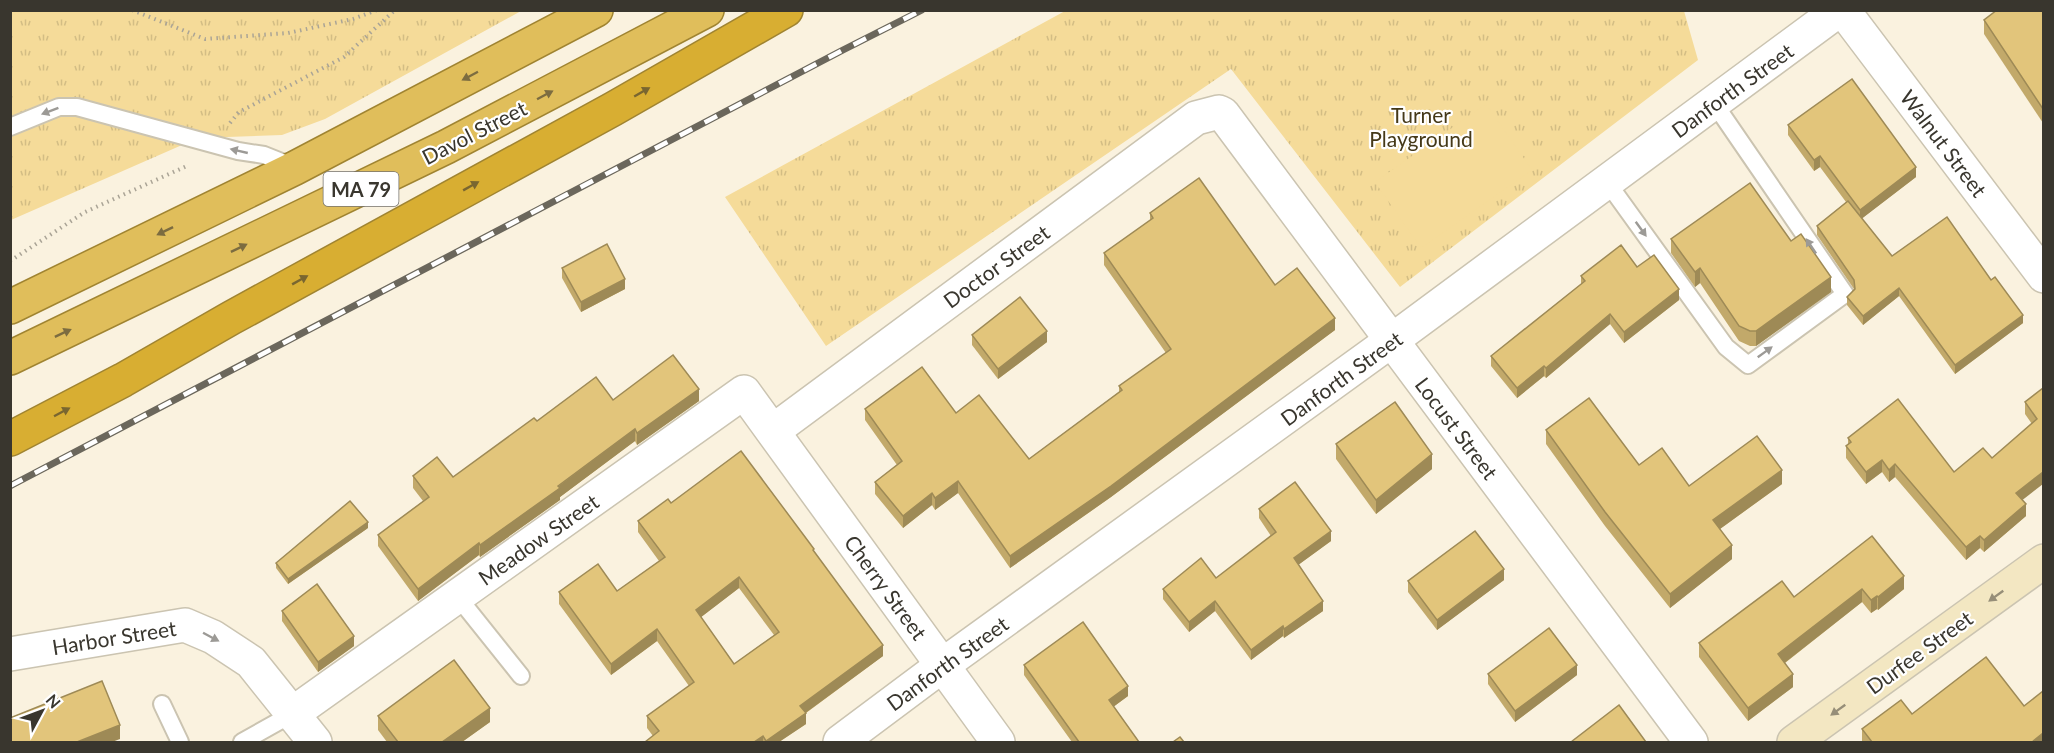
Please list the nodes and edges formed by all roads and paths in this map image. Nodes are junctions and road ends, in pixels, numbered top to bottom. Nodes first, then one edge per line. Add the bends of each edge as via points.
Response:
1 (132, 10) edge
2 (377, 10) edge
3 (395, 10) edge
4 (596, 10) edge
5 (707, 10) edge
6 (786, 10) edge
7 (1841, 10) edge
8 (1714, 103) junction
9 (1223, 114) joint
10 (10, 127) edge
11 (226, 128) dead end
12 (196, 159) dead end
13 (295, 168) junction
14 (1607, 182) junction
15 (10, 261) edge
16 (2043, 276) edge
17 (10, 307) edge
18 (1392, 341) junction
19 (10, 358) edge
20 (773, 431) junction
21 (10, 439) edge
22 (2043, 561) edge
23 (457, 596) junction
24 (10, 654) edge
25 (942, 665) junction
26 (521, 675) dead end
27 (162, 704) dead end
28 (292, 714) junction
29 (180, 742) edge
30 (242, 742) edge
31 (315, 742) edge
32 (840, 742) edge
33 (998, 742) edge
34 (1691, 742) edge
35 (1794, 742) edge

1 - 2 path via 205,39 288,33
3 - 11 path via 344,57 239,112
4 -> 13 highway, MA 79
19 -> 5 highway, Davol Street / MA 79 via 446,147
21 -> 6 highway via 614,109
7 - 8 street, Danforth Street
7 - 16 street, Walnut Street
8 - 14 street, Danforth Street
14 -> 8 lane via 1726,347 1748,365 1845,294
9 - 18 street, Locust Street
9 - 20 street, Doctor Street via 1196,118
13 -> 10 lane via 264,155 77,107 59,107
12 - 15 path via 85,212
13 -> 17 highway, MA 79
14 - 18 street, Danforth Street
18 - 25 street, Danforth Street
18 - 34 street, Locust Street
20 - 23 street, Meadow Street via 744,392
20 - 25 street, Cherry Street
22 -> 35 main road, Durfee Street
23 - 26 lane
23 - 28 street, Meadow Street
24 -> 28 street, Harbor Street via 185,625 213,637 251,662
25 - 32 street, Danforth Street
25 - 33 street, Cherry Street
27 - 29 lane
28 - 30 lane
28 - 31 street, Harbor Street

